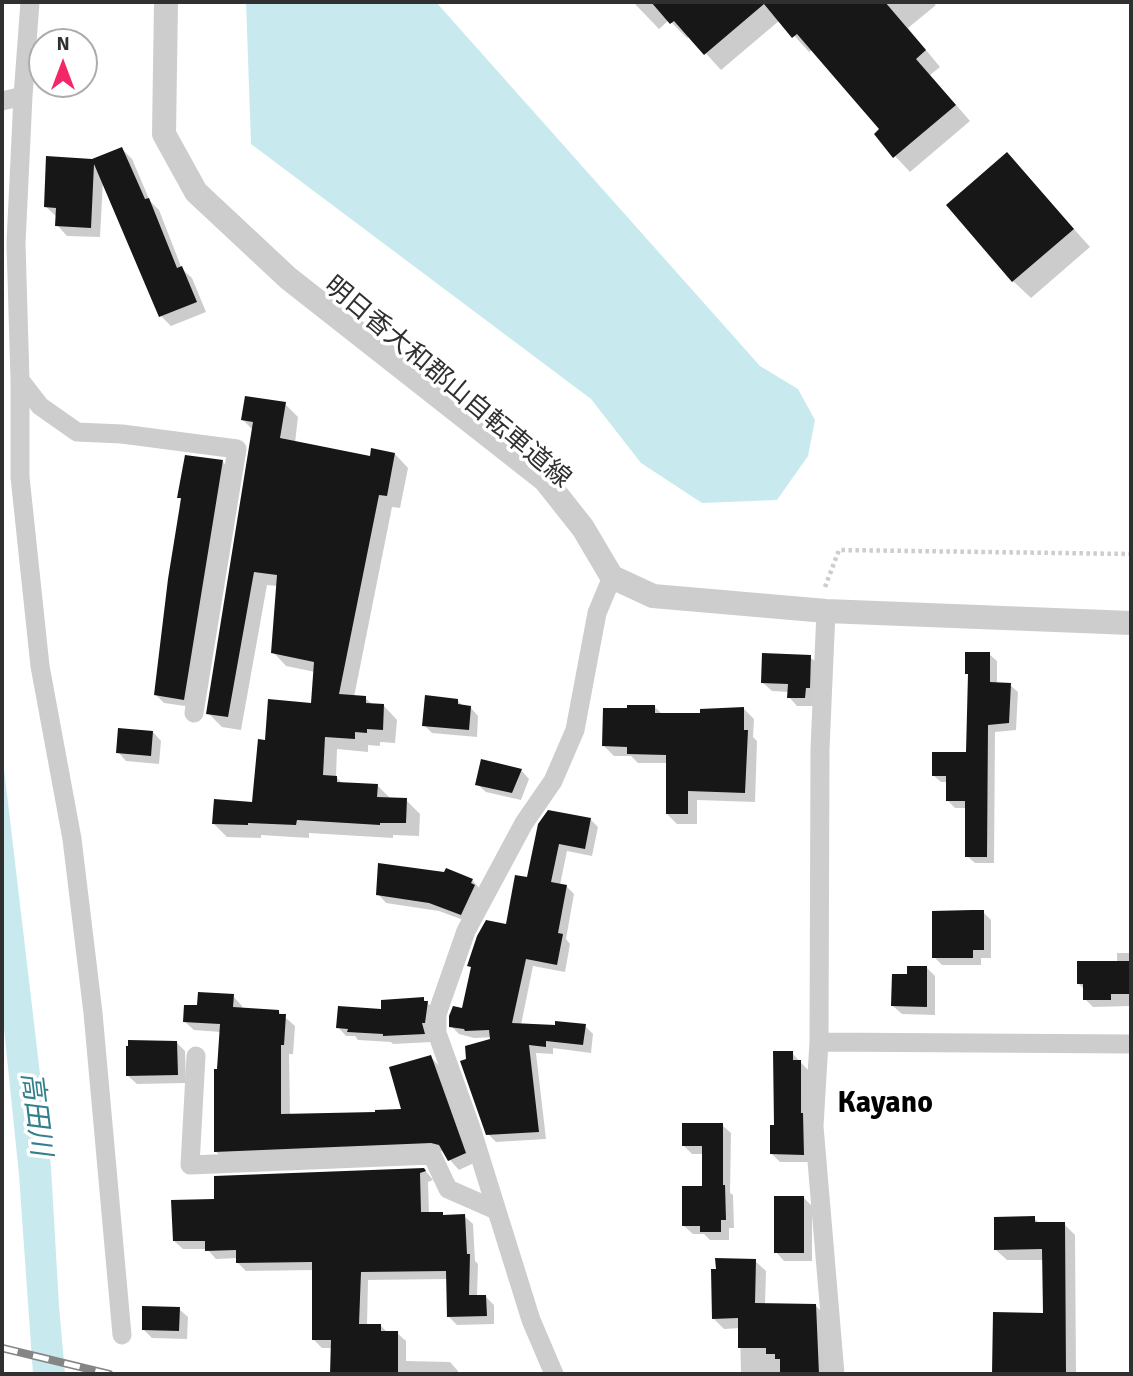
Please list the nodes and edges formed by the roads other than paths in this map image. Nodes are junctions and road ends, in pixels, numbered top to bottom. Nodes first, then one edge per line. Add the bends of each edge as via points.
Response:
1 (30, 2) edge
2 (166, 2) edge
3 (23, 96) junction
4 (2, 101) edge
5 (20, 380) junction
6 (612, 577) junction
7 (824, 602) junction
8 (1131, 623) edge
9 (194, 713) dead end
10 (819, 1042) junction
11 (1131, 1044) edge
12 (195, 1056) dead end
13 (496, 1209) junction
14 (122, 1335) dead end
15 (554, 1374) edge
16 (835, 1374) edge

1 - 3 street
2 - 6 street via 164,134 195,192 288,278 545,480 583,528
3 - 4 street
3 - 5 street via 16,243
5 - 9 street via 40,406 77,432 237,449
5 - 14 street via 20,477 40,666 72,839
6 - 7 street via 653,596
6 - 13 street via 597,613 575,730 553,781 524,823 466,931 437,1014 437,1033
7 - 8 street
7 - 10 street
10 - 11 street
10 - 16 street via 814,1126
12 - 13 street via 190,1165 432,1155 448,1189
13 - 15 street via 530,1320

